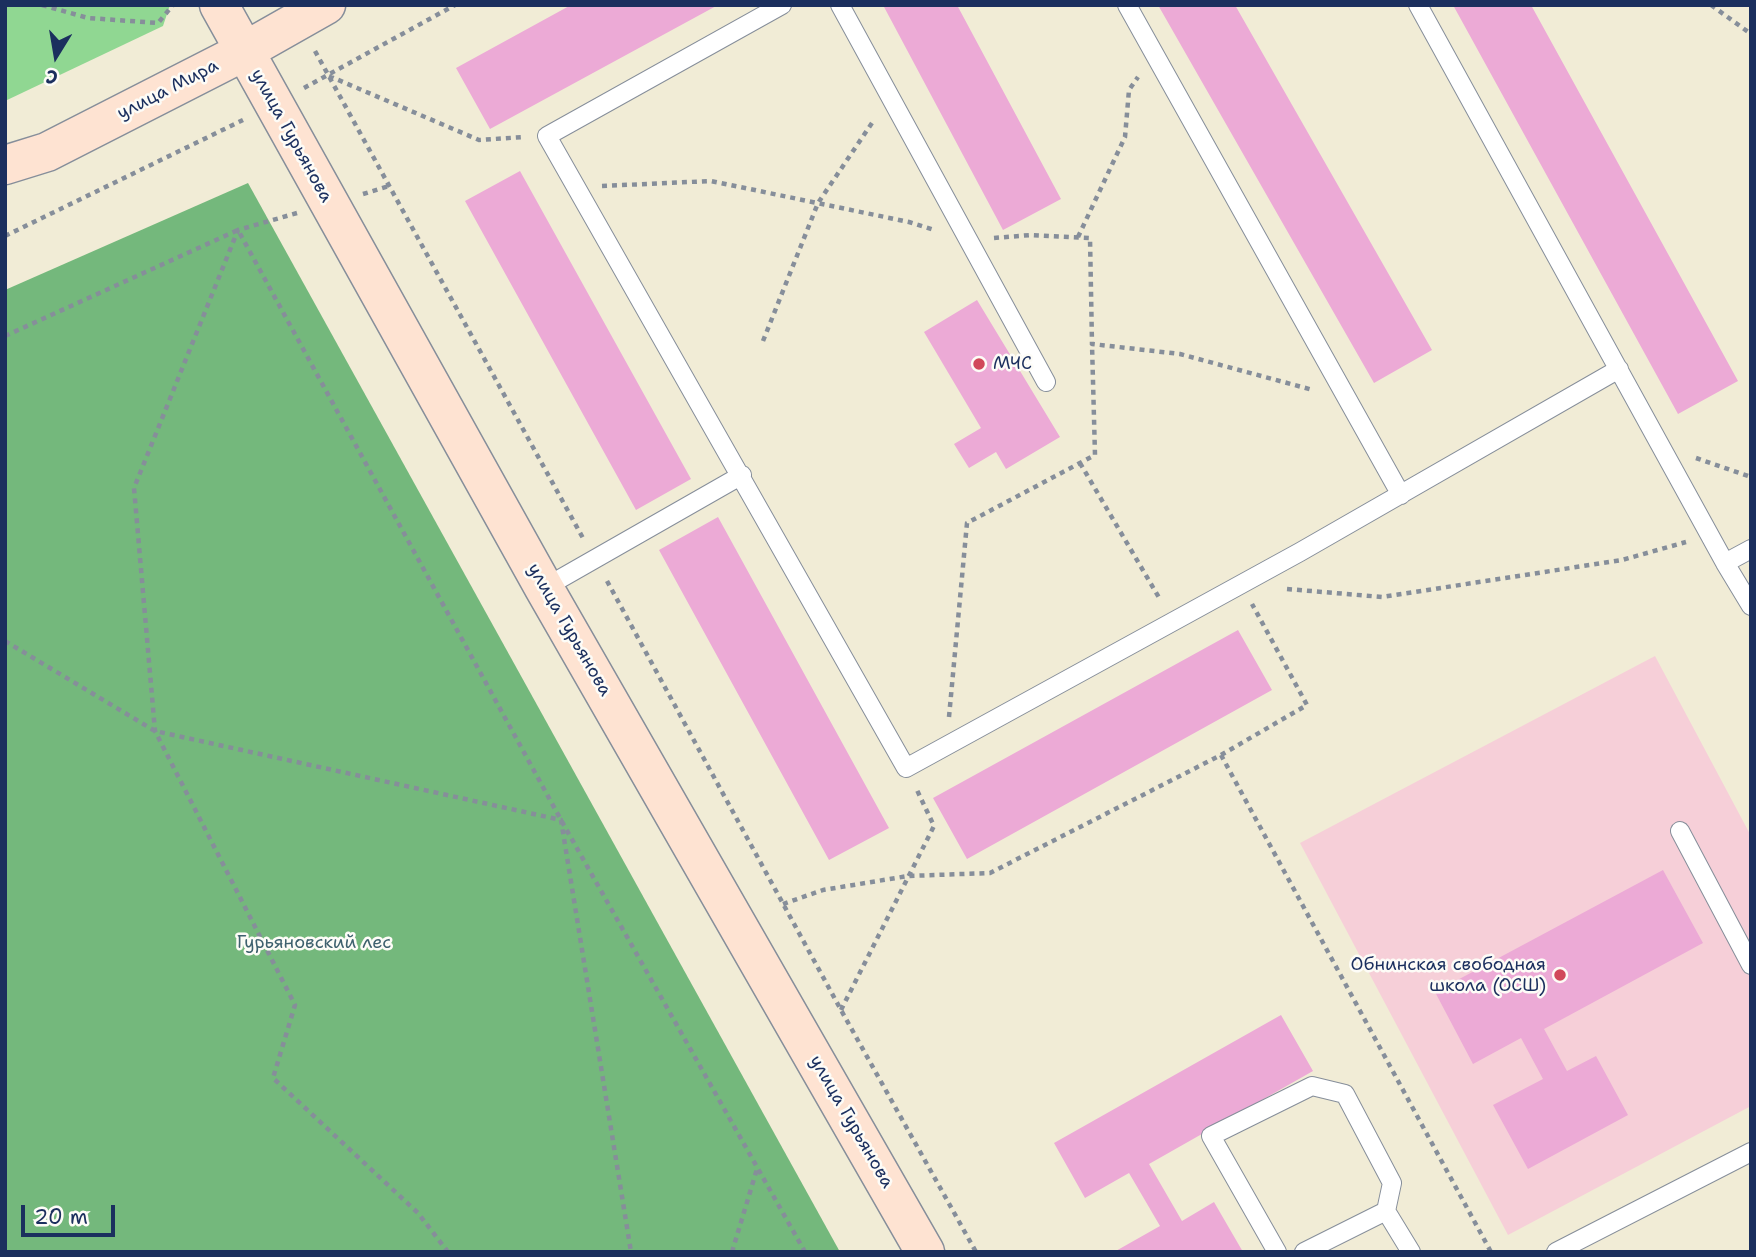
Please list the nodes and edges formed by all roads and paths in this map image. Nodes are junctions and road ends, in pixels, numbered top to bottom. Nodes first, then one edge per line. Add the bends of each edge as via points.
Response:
1 (42, 5) edge
2 (173, 5) edge
3 (219, 5) edge
4 (326, 5) edge
5 (454, 5) edge
6 (782, 5) edge
7 (840, 5) edge
8 (1127, 5) edge
9 (1418, 5) edge
10 (1711, 5) edge
11 (1751, 34) edge
12 (243, 52) junction
13 (1154, 53) junction
14 (328, 75) junction
15 (890, 96) junction
16 (274, 105) junction
17 (547, 136) junction
18 (5, 165) edge
19 (389, 186) junction
20 (329, 204) junction
21 (238, 230) junction
22 (5, 236) edge
23 (1078, 237) dead end
24 (5, 336) edge
25 (763, 341) dead end
26 (1092, 344) dead end
27 (1619, 369) junction
28 (1046, 382) dead end
29 (1662, 447) junction
30 (1080, 463) junction
31 (741, 475) junction
32 (1751, 477) edge
33 (1401, 495) junction
34 (1710, 535) junction
35 (1751, 549) edge
36 (595, 559) junction
37 (1725, 563) junction
38 (1241, 584) junction
39 (544, 588) junction
40 (1751, 606) edge
41 (1174, 622) junction
42 (5, 641) edge
43 (155, 732) junction
44 (946, 746) junction
45 (1221, 754) junction
46 (906, 768) junction
47 (561, 820) junction
48 (1680, 831) dead end
49 (908, 876) junction
50 (783, 904) junction
51 (1751, 965) edge
52 (841, 1010) junction
53 (1751, 1152) edge
54 (757, 1167) junction
55 (1386, 1211) junction
56 (448, 1252) edge
57 (631, 1252) edge
58 (732, 1252) edge
59 (805, 1252) edge
60 (925, 1252) edge
61 (976, 1252) edge
62 (1277, 1252) edge
63 (1304, 1252) edge
64 (1411, 1252) edge
65 (1492, 1252) edge
66 (1556, 1252) edge

1 - 2 path via 88,18 158,23
3 - 12 street, улица Гурьянова
4 - 12 street, улица Мира
5 - 14 path
6 - 17 lane
7 - 15 lane
8 - 13 lane
9 - 27 lane
10 - 11 path
12 - 16 street, улица Гурьянова
12 - 18 street, улица Мира via 47,152
13 - 23 path via 1129,90 1125,137
13 - 33 lane
14 - 16 path
14 - 17 path via 479,140
14 - 19 path
15 - 25 path via 818,203
15 - 28 lane
16 - 20 street, улица Гурьянова
16 - 22 path
17 - 31 lane
19 - 20 path
19 - 36 path
20 - 21 path
20 - 39 street, улица Гурьянова
21 - 24 path
21 - 43 path via 134,488
21 - 47 path
26 - 30 path via 1095,455
27 - 29 lane
27 - 33 lane
29 - 32 path
29 - 34 lane
30 - 41 path
30 - 44 path via 967,523
31 - 36 lane
31 - 46 lane
33 - 38 lane
34 - 37 lane
34 - 38 path via 1622,560 1382,597
35 - 37 lane
36 - 39 lane
36 - 50 path
37 - 40 lane
38 - 41 lane
38 - 45 path via 1307,705
39 - 60 street, улица Гурьянова
41 - 44 lane
42 - 43 path
43 - 47 path
43 - 56 path via 295,1004 274,1078 418,1213
44 - 46 lane
45 - 49 path via 990,873
45 - 65 path
46 - 49 path via 934,826
47 - 54 path
47 - 57 path
48 - 51 lane
49 - 50 path via 823,890
49 - 52 path
50 - 52 path
52 - 61 path
53 - 66 lane
54 - 58 path
54 - 59 path
55 - 62 lane via 1392,1183 1345,1094 1312,1086 1211,1136
55 - 63 lane
55 - 64 lane

